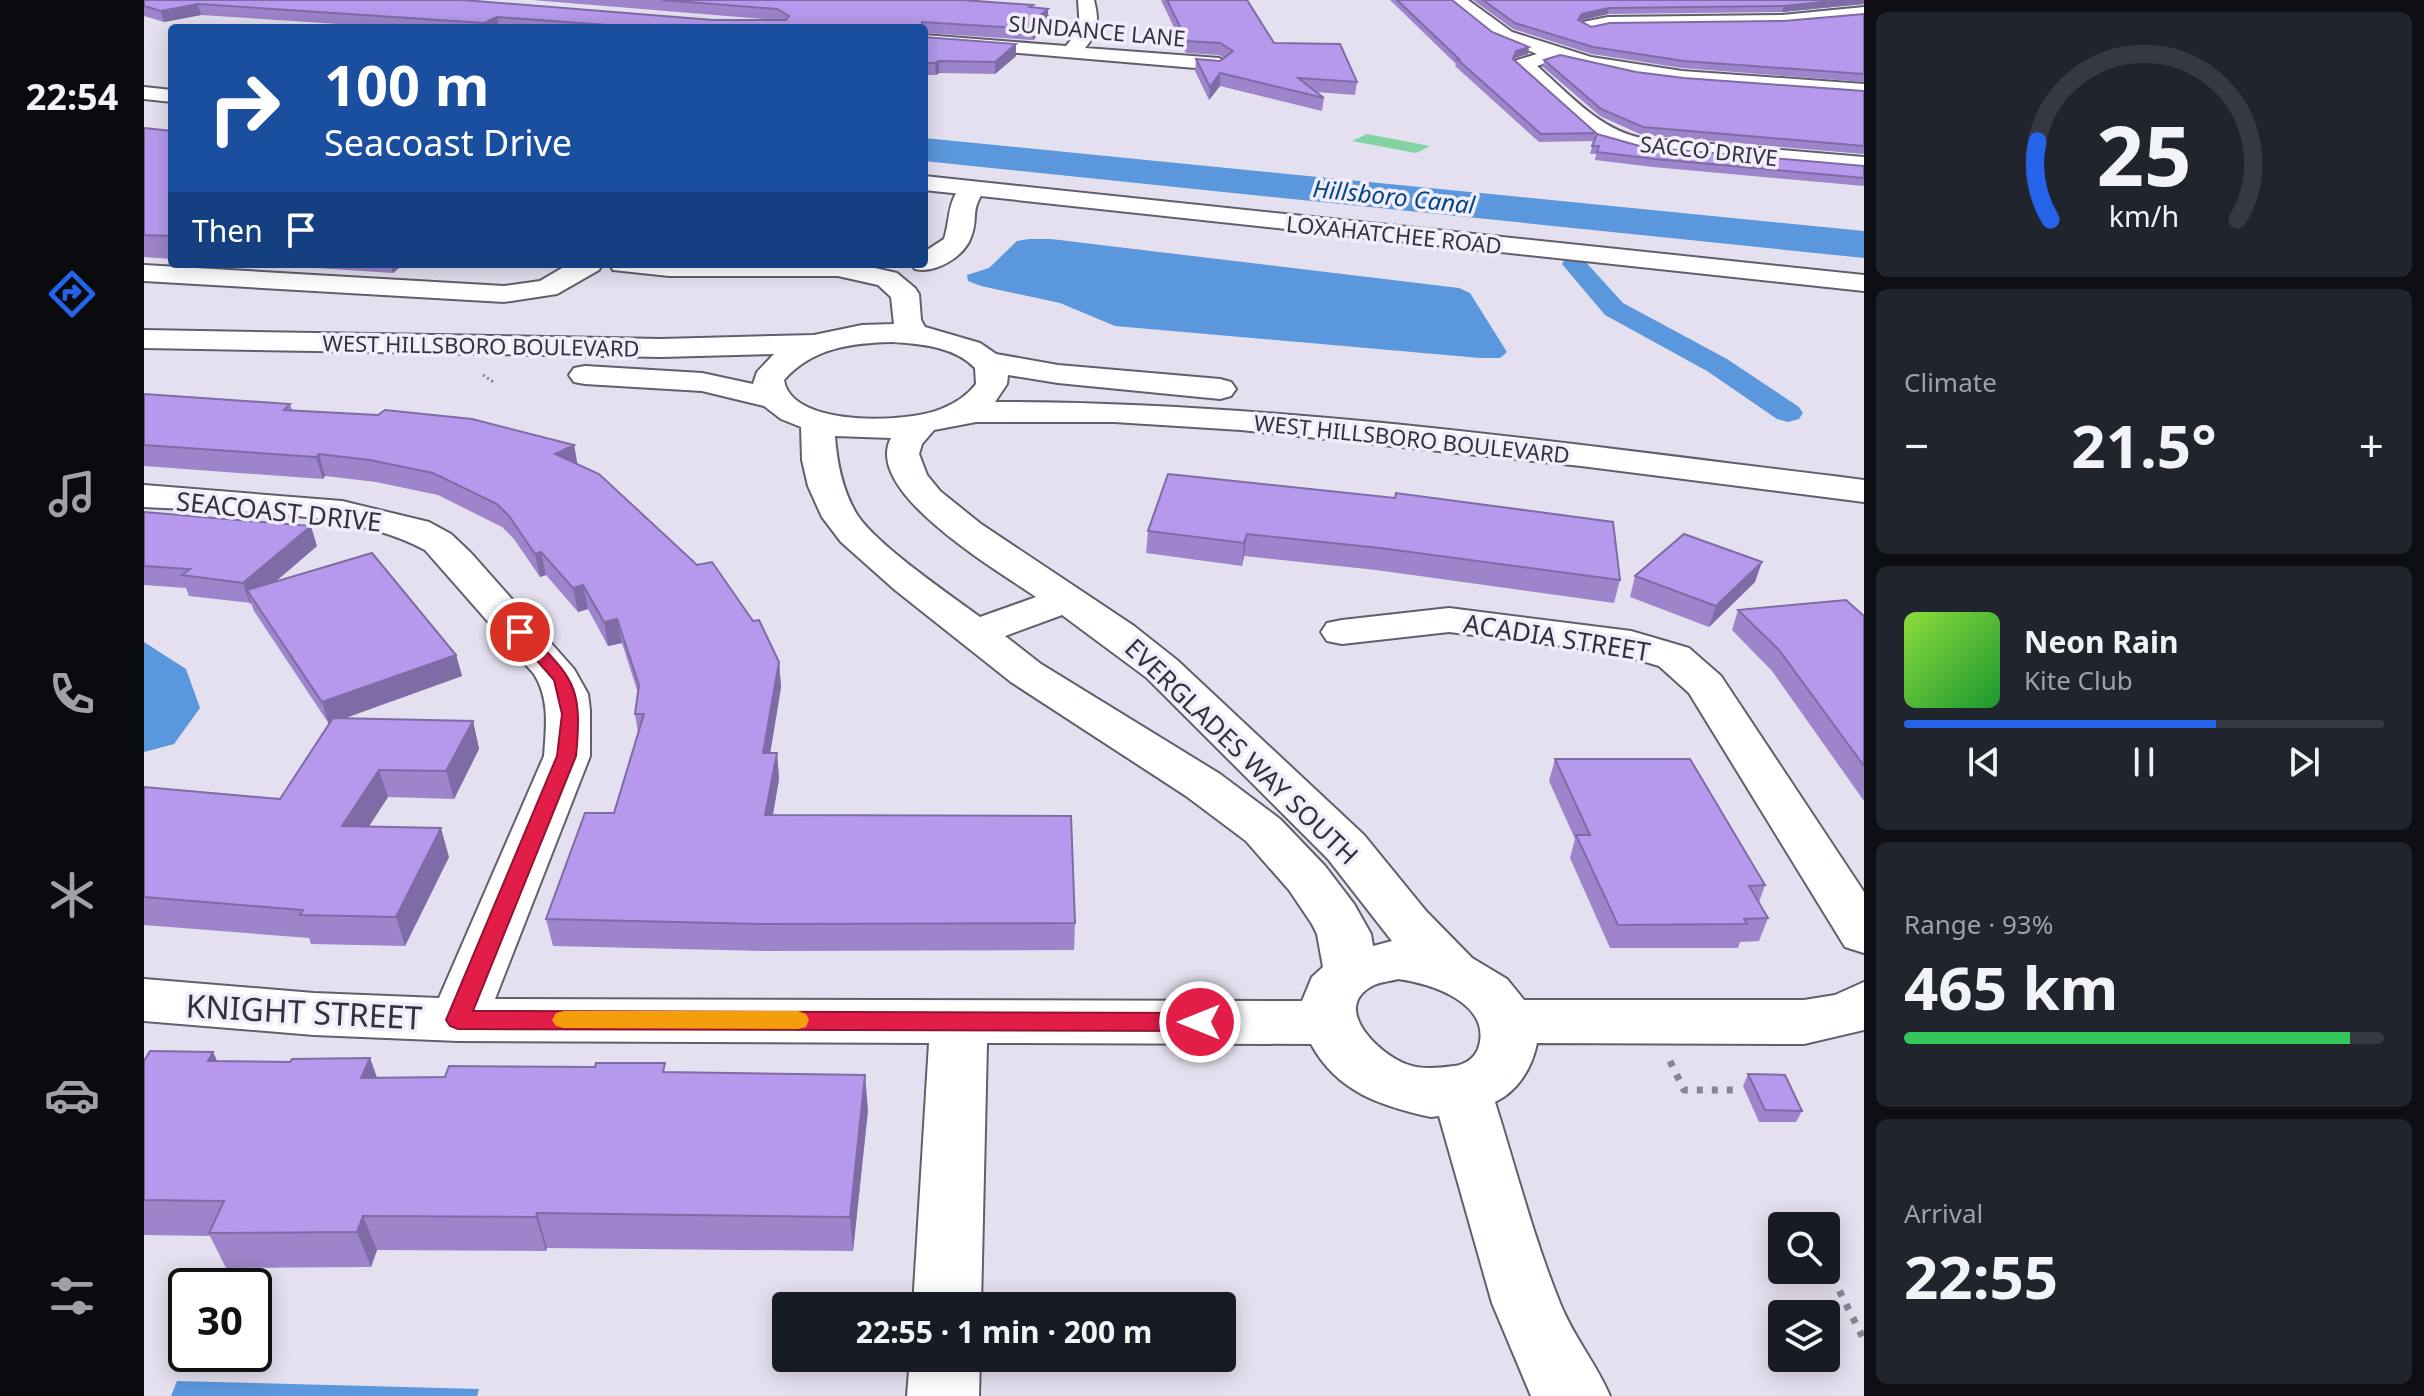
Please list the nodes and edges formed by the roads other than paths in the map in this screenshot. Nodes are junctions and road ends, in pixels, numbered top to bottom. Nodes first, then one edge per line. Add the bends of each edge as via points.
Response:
1 (1086, 0) edge
2 (1456, 0) edge
3 (1733, 4) edge
4 (1864, 12) edge
5 (1782, 20) junction
6 (1823, 32) edge
7 (928, 40) edge
8 (1637, 42) edge
9 (1070, 52) junction
10 (1561, 53) junction
11 (1219, 64) edge
12 (1864, 90) edge
13 (144, 93) edge
14 (168, 96) edge
15 (144, 101) edge
16 (168, 104) edge
17 (1864, 164) edge
18 (928, 175) edge
19 (928, 183) edge
20 (973, 189) junction
21 (928, 260) edge
22 (649, 268) edge
23 (816, 268) edge
24 (828, 268) edge
25 (914, 268) edge
26 (580, 270) edge
27 (144, 273) edge
28 (1864, 274) edge
29 (714, 277) junction
30 (1864, 283) edge
31 (863, 301) junction
32 (910, 324) junction
33 (144, 339) edge
34 (818, 343) junction
35 (144, 345) edge
36 (988, 362) junction
37 (773, 398) junction
38 (957, 413) junction
39 (817, 421) junction
40 (922, 424) junction
41 (1864, 462) edge
42 (1864, 491) edge
43 (144, 496) edge
44 (1067, 599) junction
45 (1342, 632) dead end
46 (976, 633) junction
47 (1864, 934) edge
48 (1351, 970) junction
49 (1451, 970) junction
50 (144, 1000) edge
51 (1864, 1003) edge
52 (458, 1020) junction
53 (959, 1021) junction
54 (1505, 1021) junction
55 (1328, 1023) junction
56 (1461, 1090) junction
57 (948, 1292) edge
58 (944, 1372) edge
59 (943, 1396) edge
60 (1574, 1396) edge

1 - 9 street via 1091,31
2 - 10 street via 1498,32
3 - 5 street
4 - 5 street
5 - 6 street
5 - 8 street via 1589,26
7 - 9 street, SUNDANCE LANE
9 - 11 street, SUNDANCE LANE
10 - 12 street via 1646,72
10 - 17 street, SACCO DRIVE via 1524,64 1614,139
13 - 14 street
15 - 16 street
18 - 28 street, LOXAHATCHEE ROAD
19 - 20 street, LOXAHATCHEE ROAD
20 - 21 street via 961,207 957,243
20 - 30 street, LOXAHATCHEE ROAD
22 - 29 street
23 - 29 street
24 - 31 street
25 - 31 street
26 - 27 street via 529,293 493,294
26 - 29 street via 653,287
29 - 31 street
31 - 32 street
31 - 32 street via 886,297
31 - 34 street
32 - 36 street, WEST HILLSBORO BOULEVARD
33 - 34 street, WEST HILLSBORO BOULEVARD via 661,348
34 - 37 street via 776,367 768,379
35 - 37 street, WEST HILLSBORO BOULEVARD via 684,381
36 - 38 street via 993,377 988,392
36 - 41 street, WEST HILLSBORO BOULEVARD via 1049,373 1416,409
37 - 39 street, WEST HILLSBORO BOULEVARD
38 - 40 street, WEST HILLSBORO BOULEVARD
38 - 42 street, WEST HILLSBORO BOULEVARD via 1114,412 1241,420
39 - 40 street, WEST HILLSBORO BOULEVARD via 869,428
39 - 46 street, EVERGLADES WAY SOUTH via 822,473 840,517 878,557
40 - 44 street, EVERGLADES WAY SOUTH via 902,454 910,477 927,499
43 - 52 street, SEACOAST DRIVE via 327,511 407,527 436,540 562,679 571,714 567,756
44 - 46 street
44 - 49 street, EVERGLADES WAY SOUTH via 1142,652 1192,697 1346,847
45 - 47 street, ACADIA STREET via 1465,621 1616,640 1674,657 1706,685
46 - 48 street, EVERGLADES WAY SOUTH via 1026,673 1203,785 1263,830 1335,917
48 - 49 street via 1398,959
48 - 55 street via 1336,984 1328,1002
49 - 54 street via 1475,983
50 - 52 street, KNIGHT STREET
51 - 54 street via 1850,1013 1804,1022
52 - 53 street, KNIGHT STREET
53 - 55 street, KNIGHT STREET
53 - 57 street
54 - 56 street via 1509,1039 1497,1071
55 - 56 street via 1348,1058 1388,1084 1426,1092
56 - 60 street via 1526,1303 1556,1372
58 - 59 street

